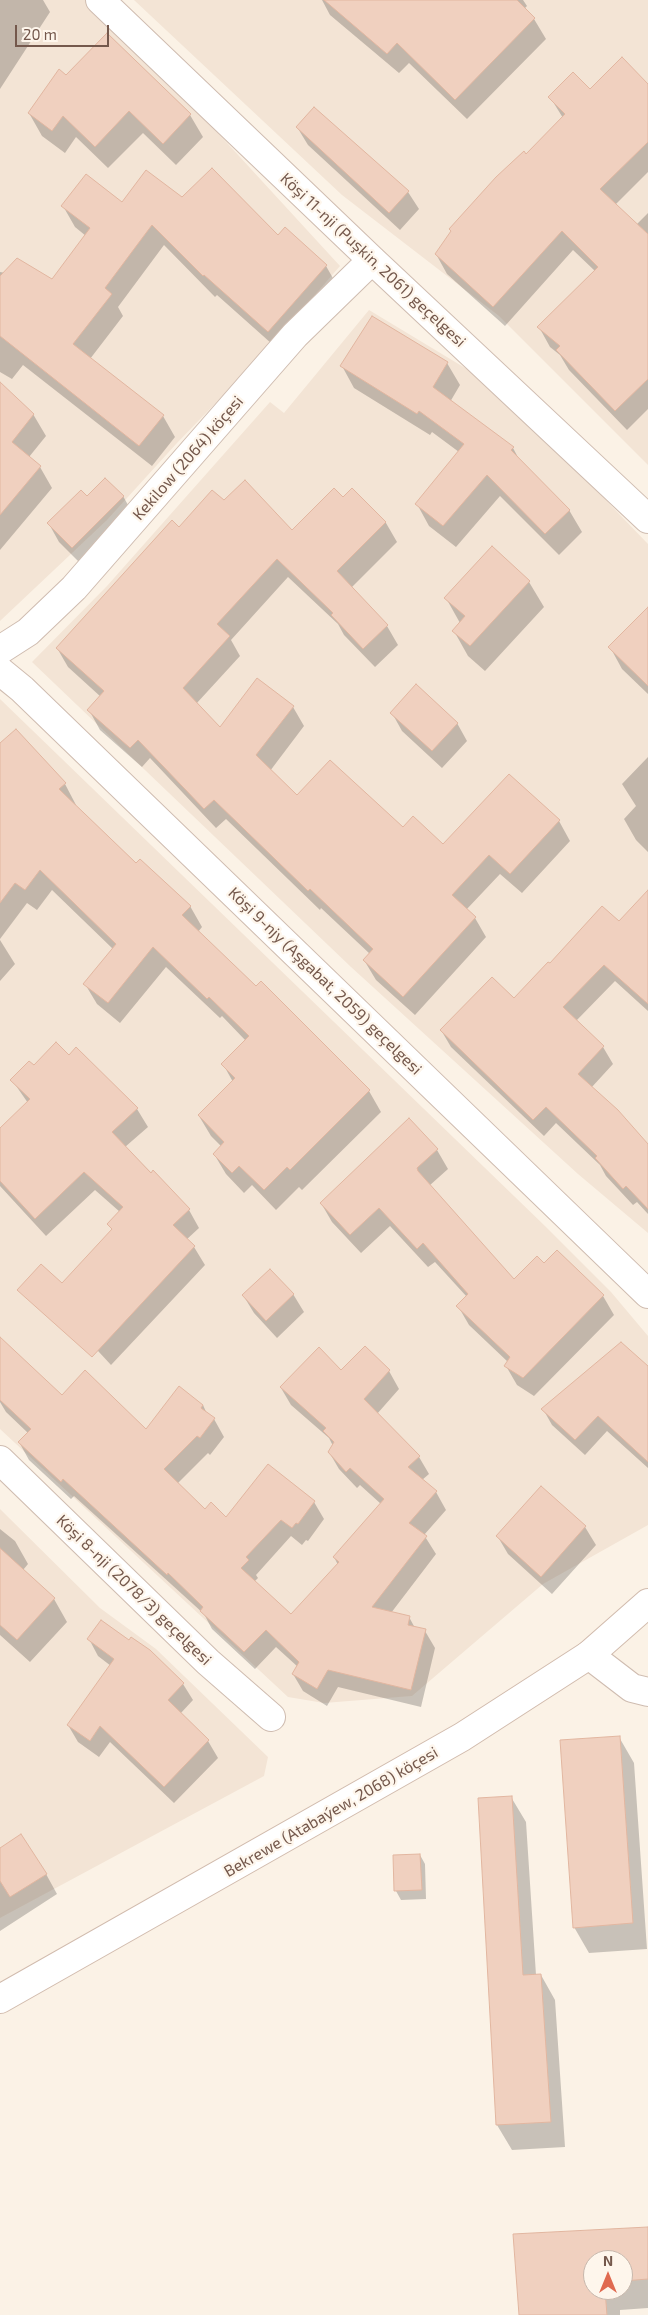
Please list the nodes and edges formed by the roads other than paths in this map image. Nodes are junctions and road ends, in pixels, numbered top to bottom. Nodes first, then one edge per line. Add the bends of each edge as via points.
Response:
1 (100, 0) edge
2 (372, 260) junction
3 (648, 519) edge
4 (0, 650) edge
5 (0, 670) edge
6 (648, 1294) edge
7 (0, 1460) edge
8 (648, 1602) edge
9 (588, 1654) junction
10 (648, 1692) edge
11 (271, 1717) dead end
12 (0, 2000) edge

1 - 2 street, Köşi 11-nji (Puşkin, 2061) geçelgesi
2 - 3 street, Köşi 11-nji (Puşkin, 2061) geçelgesi
2 - 4 street, Kekilow (2064) köçesi via 295,334 74,588 28,632
5 - 6 street, Köşi 9-njy (Aşgabat, 2059) geçelgesi
7 - 11 street, Köşi 8-nji (2078/3) geçelgesi via 208,1662
8 - 9 street, Bekrewe (Atabaýew, 2068) köçesi
9 - 10 street via 632,1688
9 - 12 street, Bekrewe (Atabaýew, 2068) köçesi via 453,1742

